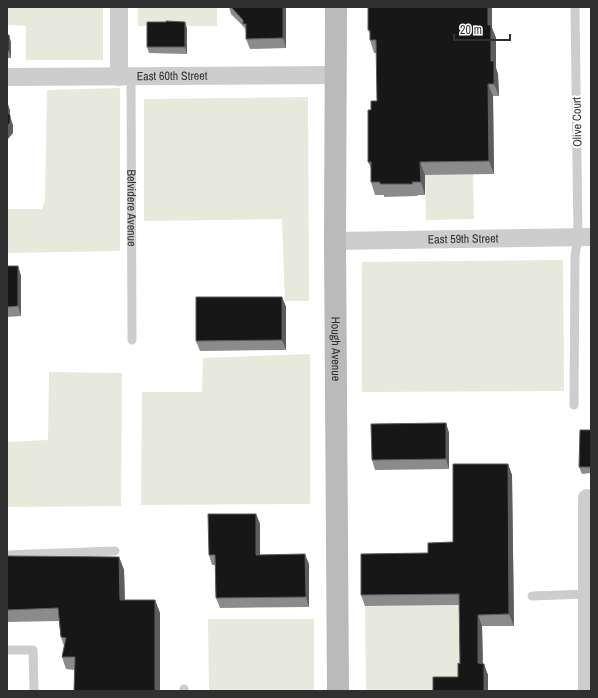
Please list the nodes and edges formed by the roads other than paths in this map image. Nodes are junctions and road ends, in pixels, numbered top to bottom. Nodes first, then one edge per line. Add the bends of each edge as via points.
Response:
1 (119, 7) edge
2 (336, 7) edge
3 (575, 7) edge
4 (337, 75) junction
5 (125, 76) junction
6 (7, 77) edge
7 (584, 237) edge
8 (335, 241) junction
9 (132, 340) dead end
10 (574, 405) dead end
11 (587, 498) dead end
12 (115, 552) dead end
13 (7, 555) edge
14 (587, 594) junction
15 (532, 596) dead end
16 (7, 650) edge
17 (34, 691) edge
18 (338, 691) edge
19 (587, 691) edge

1 - 5 street, Belvidere Avenue
2 - 4 street, Hough Avenue
3 - 7 lane, Olive Court
4 - 5 street, East 60th Street
4 - 8 street, Hough Avenue
5 - 6 street, East 60th Street
5 - 9 lane, Belvidere Avenue
7 - 8 street, East 59th Street
7 - 10 lane, Olive Court via 575,256
8 - 18 street, Hough Avenue
11 - 14 street
12 - 13 lane
14 - 15 lane
14 - 19 street
16 - 17 lane via 33,650

